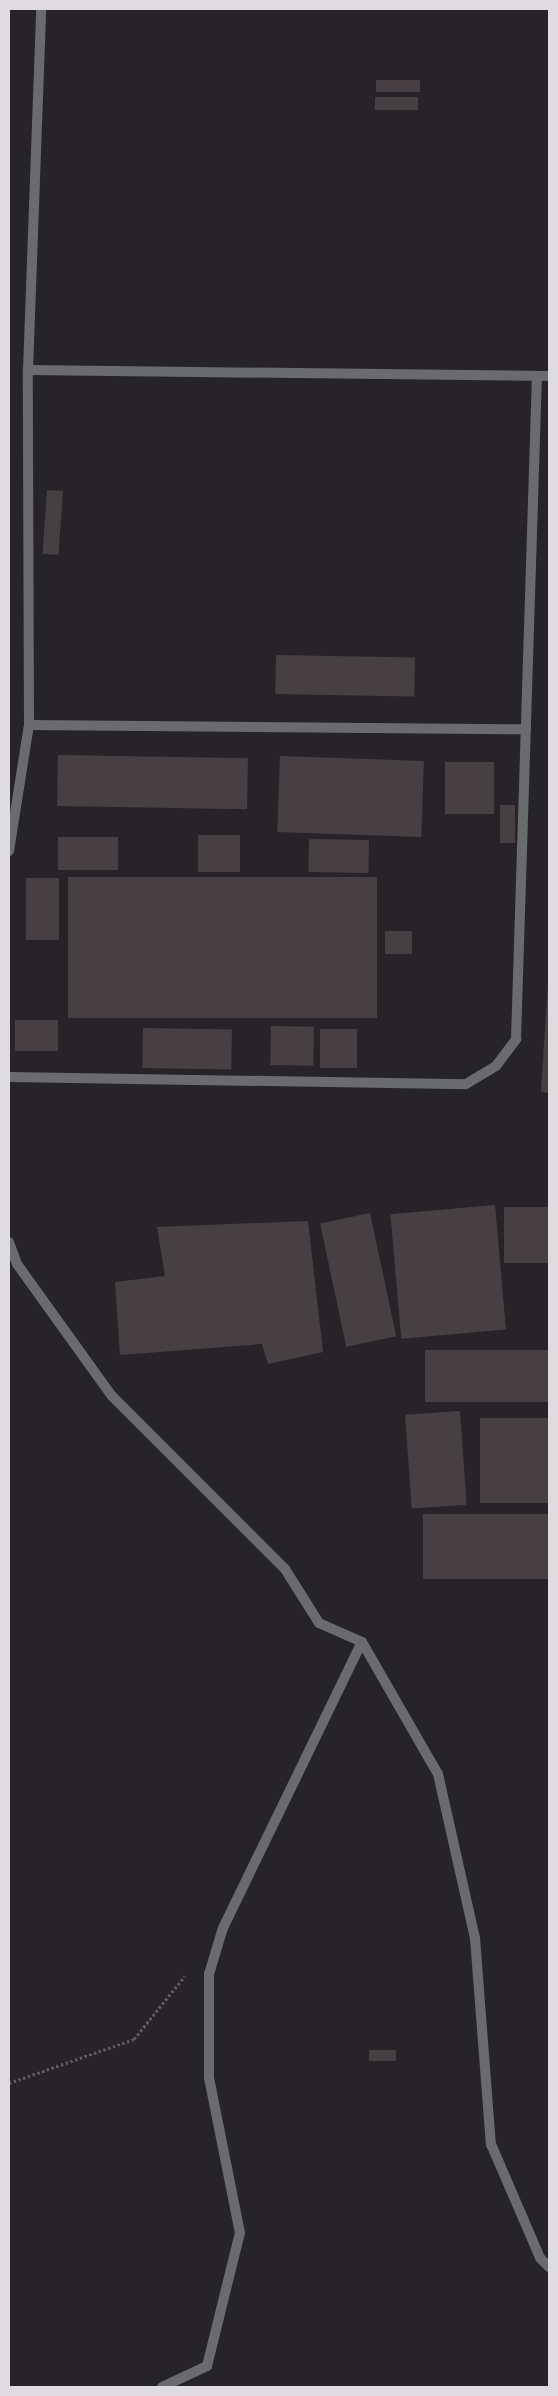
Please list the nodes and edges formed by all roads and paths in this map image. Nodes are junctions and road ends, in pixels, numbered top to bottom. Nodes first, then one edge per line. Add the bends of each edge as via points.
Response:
1 (41, 9) edge
2 (28, 370) junction
3 (538, 376) junction
4 (549, 376) edge
5 (29, 725) junction
6 (526, 730) junction
7 (9, 852) edge
8 (9, 1077) edge
9 (9, 1242) edge
10 (362, 1642) junction
11 (188, 1972) dead end
12 (9, 2083) edge
13 (549, 2267) edge
14 (162, 2387) edge

1 - 2 street
2 - 3 street
2 - 5 street
3 - 4 street
3 - 6 street
5 - 6 street
5 - 7 street
6 - 8 street via 516,1039 496,1066 466,1084
9 - 10 street via 17,1264 112,1396 285,1569 319,1623
10 - 13 street via 438,1774 475,1938 491,2144 540,2258
10 - 14 street via 223,1928 209,1974 209,2078 240,2233 207,2366
11 - 12 path via 134,2039

